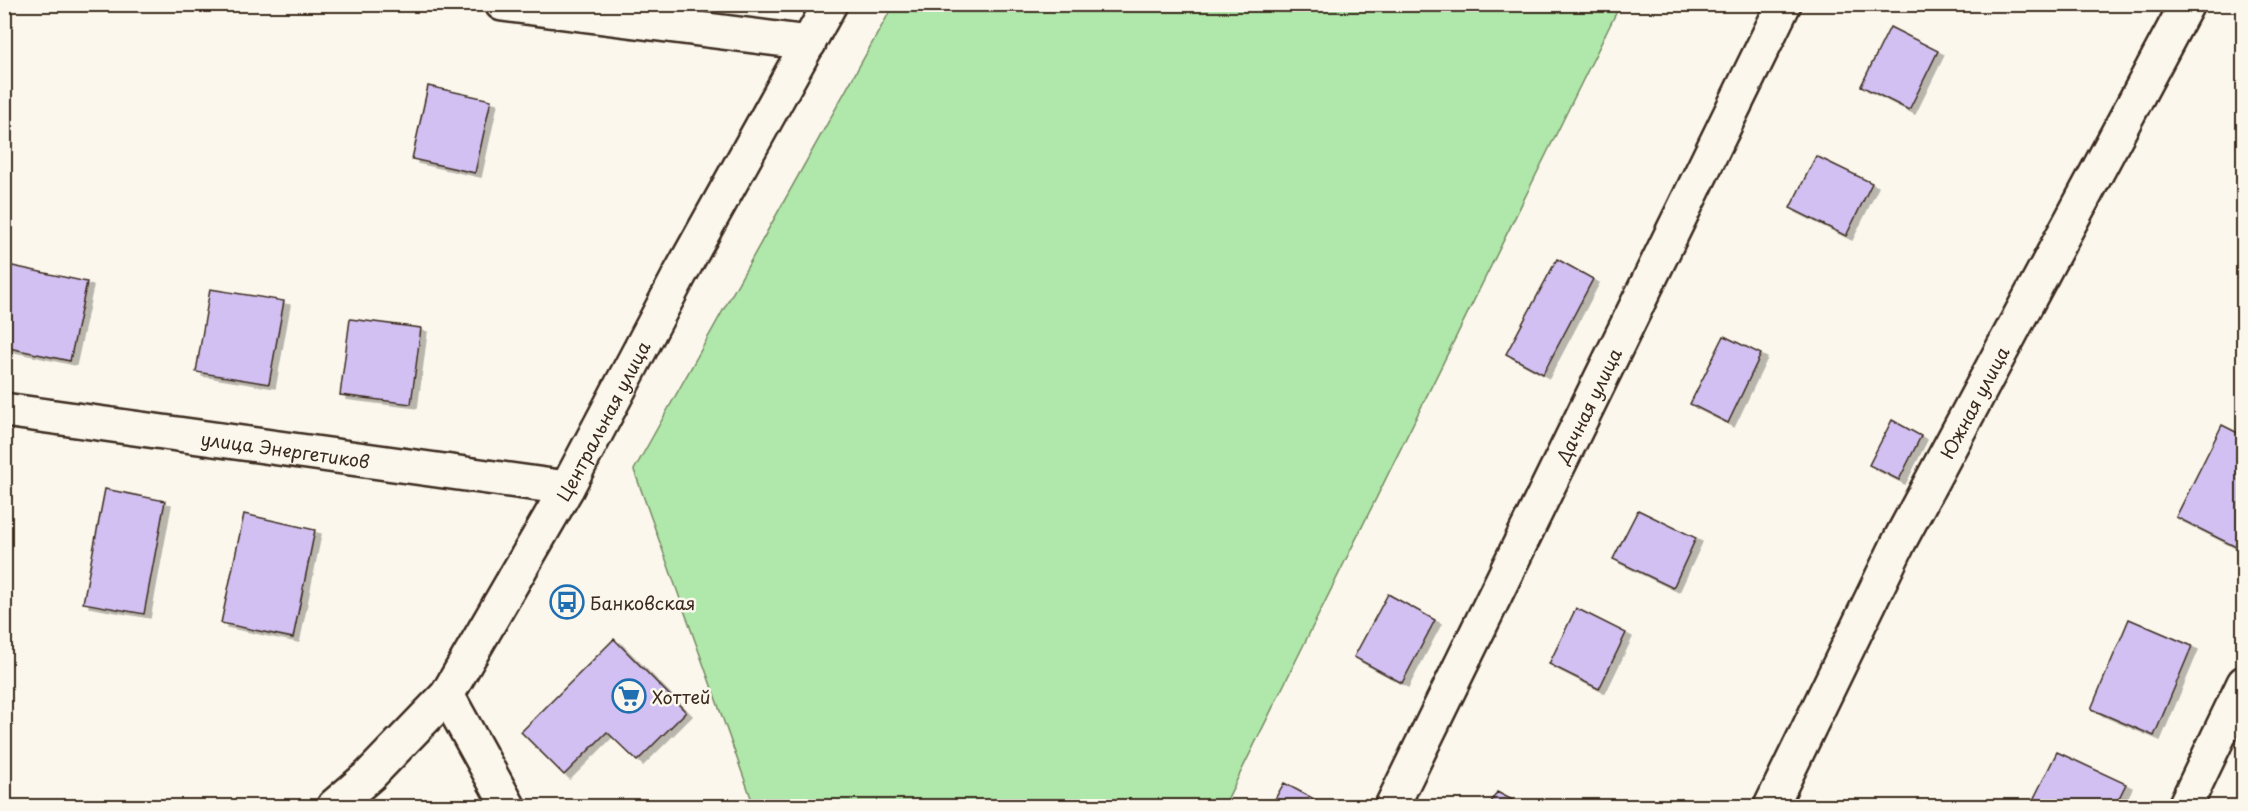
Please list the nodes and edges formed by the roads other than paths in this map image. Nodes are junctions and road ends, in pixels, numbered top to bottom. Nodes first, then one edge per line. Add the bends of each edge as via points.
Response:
1 (502, 4) edge
2 (830, 4) edge
3 (1784, 4) edge
4 (2187, 4) edge
5 (808, 44) junction
6 (4, 410) edge
7 (567, 488) junction
8 (2244, 683) edge
9 (447, 695) junction
10 (334, 807) edge
11 (508, 807) edge
12 (1392, 807) edge
13 (1771, 807) edge
14 (2184, 807) edge

1 - 5 street
2 - 5 street, Центральная улица
3 - 12 street, Дачная улица
4 - 13 street, Южная улица via 1899,542
5 - 7 street, Центральная улица
6 - 7 street, улица Энергетиков
7 - 9 street, Центральная улица
8 - 14 street
9 - 10 street, Центральная улица
9 - 11 street

